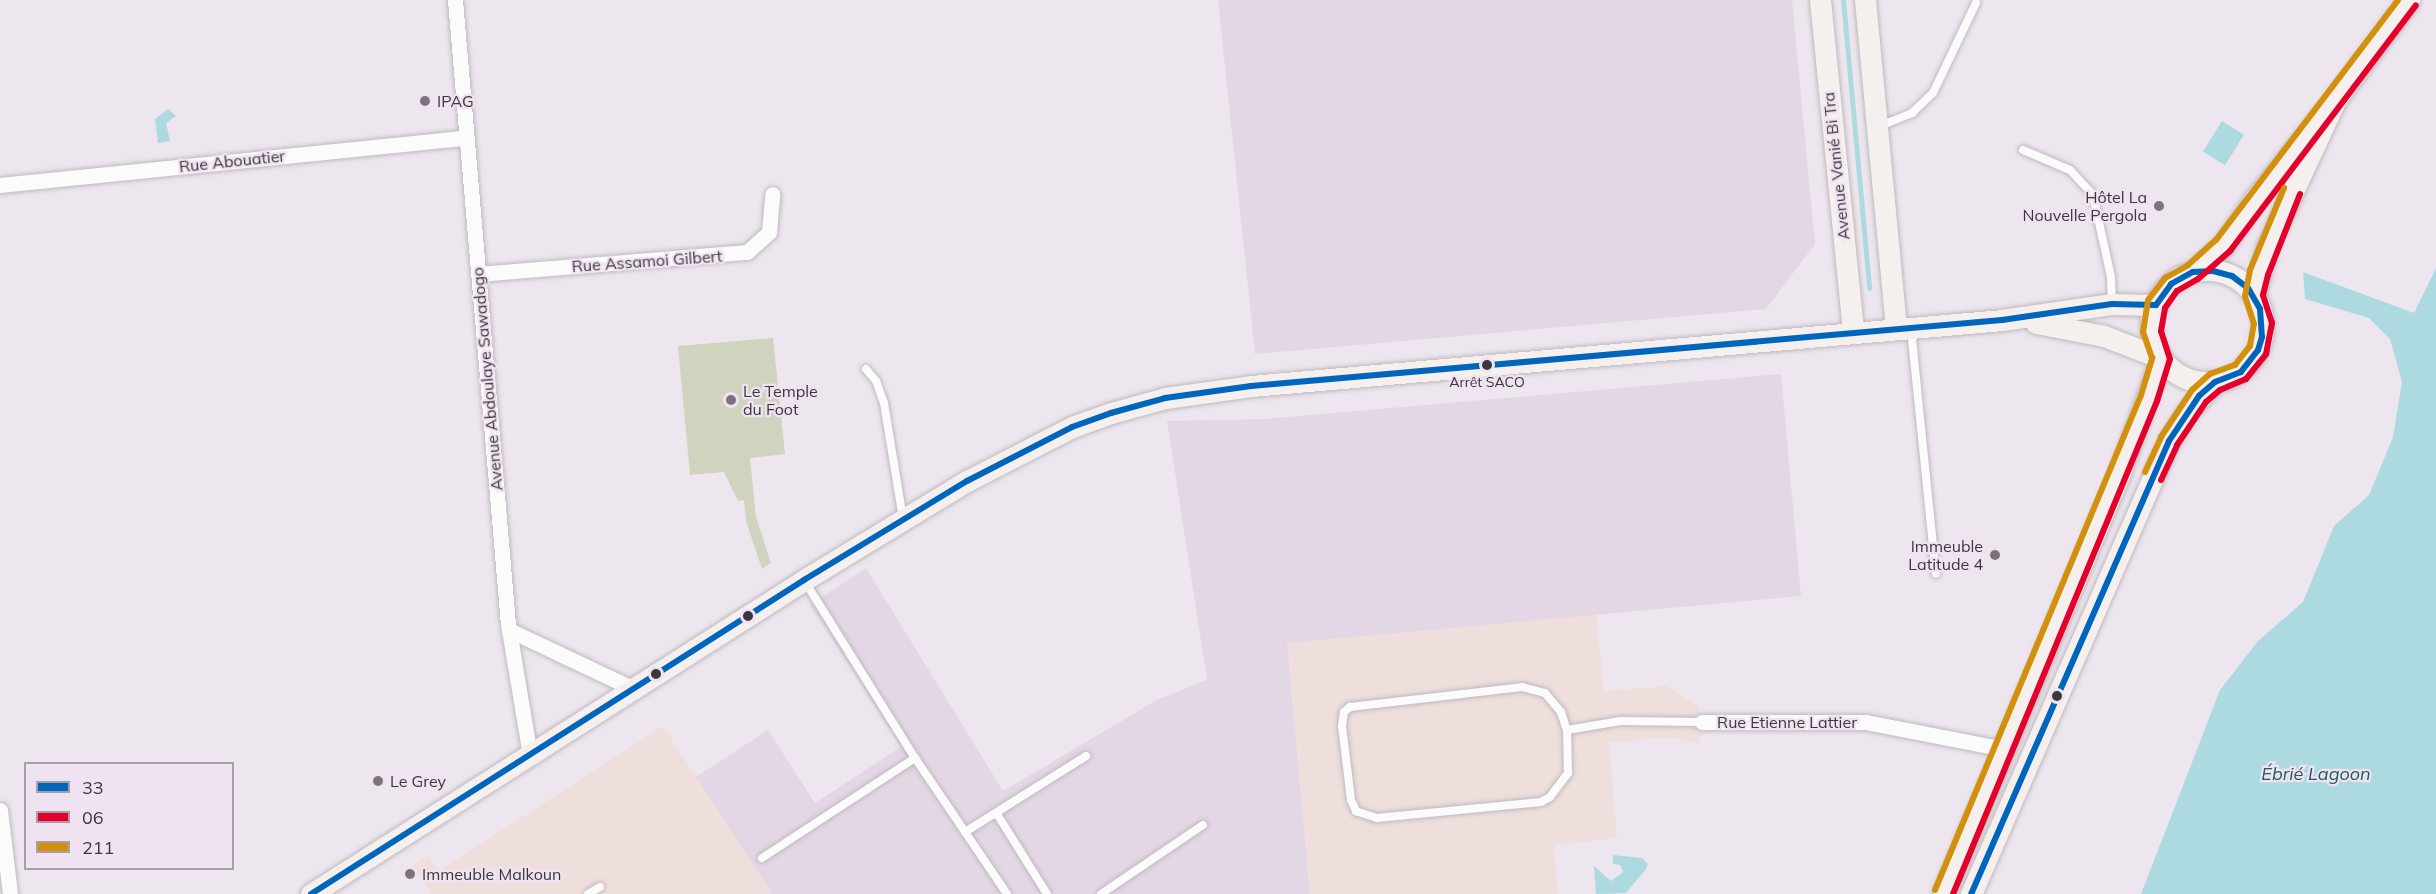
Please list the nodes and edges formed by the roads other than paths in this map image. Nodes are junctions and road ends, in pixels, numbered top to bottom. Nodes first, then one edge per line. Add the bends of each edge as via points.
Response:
1 (455, 0) edge
2 (1820, 0) edge
3 (1866, 0) edge
4 (2409, 0) edge
5 (1976, 3) dead end
6 (2336, 99) junction
7 (1877, 127) junction
8 (465, 138) junction
9 (2023, 150) dead end
10 (0, 185) edge
11 (772, 194) dead end
12 (2193, 272) junction
13 (478, 274) junction
14 (2254, 296) junction
15 (2112, 304) junction
16 (2156, 305) junction
17 (2002, 320) junction
18 (1904, 326) junction
19 (1853, 333) junction
20 (2161, 358) junction
21 (866, 369) dead end
22 (2215, 382) junction
23 (903, 520) junction
24 (1936, 574) dead end
25 (804, 580) junction
26 (509, 630) junction
27 (634, 689) junction
28 (1701, 723) joint
29 (1567, 730) junction
30 (2005, 749) junction
31 (530, 756) junction
32 (1086, 756) dead end
33 (915, 758) junction
34 (0, 810) edge
35 (997, 814) junction
36 (1203, 825) dead end
37 (965, 832) junction
38 (762, 858) dead end
39 (600, 887) dead end
40 (10, 894) edge
41 (311, 894) edge
42 (588, 894) edge
43 (1007, 894) edge
44 (1047, 894) edge
45 (1101, 894) edge
46 (1943, 894) edge
47 (1971, 894) edge

1 - 8 street, Avenue Abdoulaye Sawadogo
2 - 19 main road, Avenue Vanié Bi Tra
3 - 7 main road
4 - 6 main road
5 - 7 lane via 1926,102 1912,113
6 - 12 main road via 2309,127 2223,246
6 - 14 main road via 2267,247
7 - 18 main road
8 - 10 street, Rue Abouatier
8 - 13 street, Avenue Abdoulaye Sawadogo
9 - 15 lane via 2070,170 2093,195 2111,276
11 - 13 street, Rue Assamoi Gilbert via 769,232 747,252
12 - 14 main road via 2223,273
12 - 16 main road via 2171,284
13 - 26 street, Avenue Abdoulaye Sawadogo
14 - 22 main road via 2263,323 2258,350 2241,372
15 - 16 main road
15 - 17 main road
16 - 20 main road via 2152,332
17 - 18 main road
17 - 20 main road via 2062,326 2104,336
18 - 19 main road
18 - 24 lane
19 - 23 main road via 1251,386 1165,399 1072,427
20 - 22 main road via 2185,378
20 - 30 main road via 2120,472
21 - 23 lane via 876,381 884,403
22 - 47 main road via 2187,412 2169,441
23 - 25 main road
25 - 27 main road
25 - 33 lane
26 - 27 street
26 - 31 street, Avenue Abdoulaye Sawadogo
27 - 31 main road
28 - 29 lane, Rue Etienne Lattier via 1620,721
28 - 30 street, Rue Etienne Lattier via 1866,722
29 - 29 lane via 1561,712 1545,693 1522,687 1350,707 1344,712 1342,726 1351,800 1356,811 1377,818 1541,802 1565,782
30 - 46 main road
31 - 41 main road
32 - 35 lane
33 - 37 lane
33 - 38 lane
34 - 40 street
35 - 37 lane
35 - 44 lane
36 - 45 lane
37 - 43 lane
39 - 42 lane

